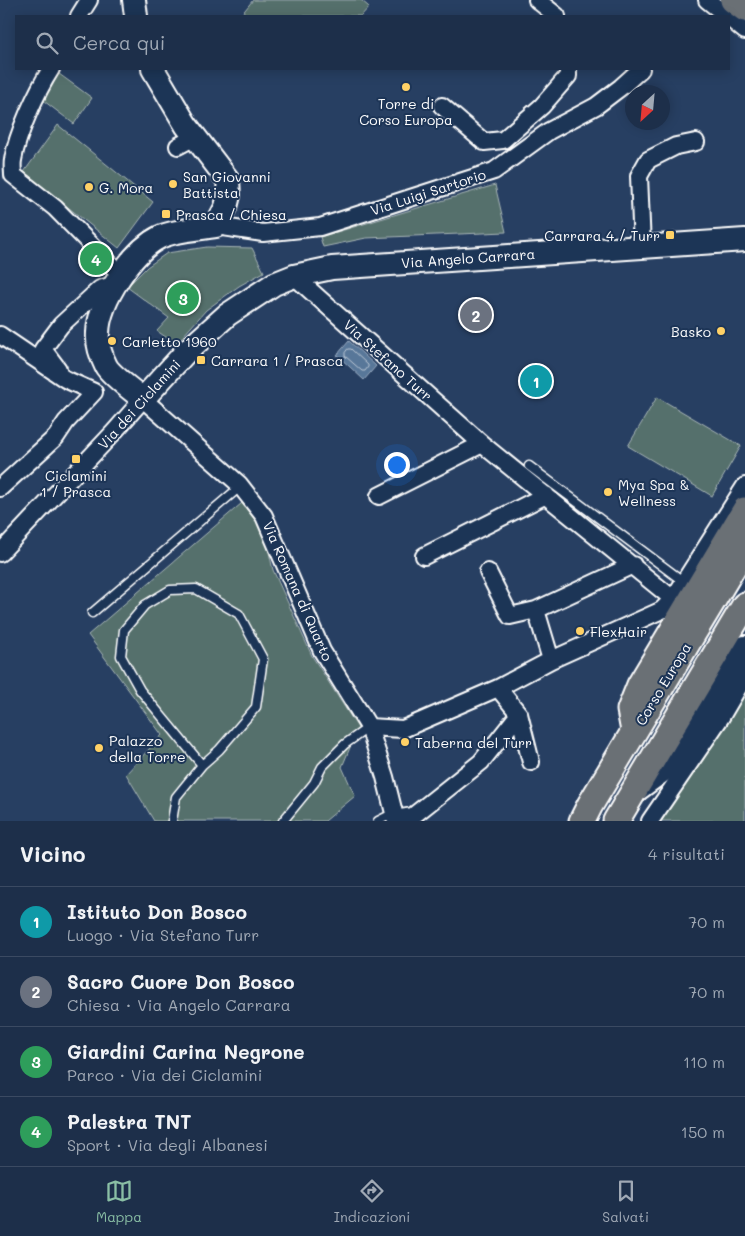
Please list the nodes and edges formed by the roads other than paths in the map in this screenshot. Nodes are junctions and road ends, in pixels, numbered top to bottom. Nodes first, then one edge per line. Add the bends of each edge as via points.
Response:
1 (89, 0) edge
2 (134, 0) edge
3 (537, 0) edge
4 (707, 0) edge
5 (733, 0) edge
6 (745, 9) edge
7 (80, 15) edge
8 (136, 15) edge
9 (556, 15) edge
10 (726, 15) edge
11 (730, 19) edge
12 (745, 31) edge
13 (50, 70) edge
14 (155, 70) edge
15 (568, 70) edge
16 (640, 70) edge
17 (442, 106) dead end
18 (696, 142) dead end
19 (216, 226) junction
20 (745, 240) edge
21 (642, 247) junction
22 (294, 276) junction
23 (118, 279) junction
24 (0, 335) edge
25 (65, 379) junction
26 (143, 399) junction
27 (482, 444) junction
28 (529, 466) dead end
29 (241, 486) junction
30 (745, 486) edge
31 (0, 488) edge
32 (546, 495) junction
33 (379, 496) dead end
34 (745, 510) edge
35 (745, 547) edge
36 (0, 553) edge
37 (424, 556) dead end
38 (633, 564) junction
39 (488, 572) dead end
40 (684, 582) junction
41 (673, 598) junction
42 (745, 605) edge
43 (536, 610) junction
44 (92, 613) dead end
45 (745, 647) edge
46 (551, 660) junction
47 (745, 676) edge
48 (498, 688) junction
49 (519, 714) junction
50 (369, 727) junction
51 (634, 732) junction
52 (532, 762) dead end
53 (202, 766) junction
54 (634, 793) junction
55 (395, 818) edge
56 (172, 821) edge
57 (283, 821) edge
58 (378, 821) edge
59 (582, 821) edge
60 (616, 821) edge
61 (650, 821) edge

1 - 7 street
2 - 8 street
3 - 9 street
4 - 10 street
5 - 6 main road
11 - 12 street
13 - 23 street via 16,145 13,175 55,208
14 - 19 street via 186,125 186,142 228,180 226,207
15 - 17 street via 568,76 542,106 503,140 484,142
16 - 19 street, Via Luigi Sartorio via 596,106 549,131 494,171 320,227 263,233
18 - 21 street via 676,146 648,160 639,176
19 - 23 street via 163,236 147,245
20 - 21 street, Via Angelo Carrara
21 - 22 street, Via Angelo Carrara via 332,268
22 - 26 street, Via dei Ciclamini via 274,284 227,315 185,353
22 - 27 street, Via Stefano Turr
23 - 25 street via 100,289 61,325 43,349
23 - 26 street via 100,320 99,347 107,368
24 - 25 street
25 - 31 street via 94,392 56,436
26 - 29 street, Via Romana di Quarto
26 - 36 street, Via dei Ciclamini
27 - 32 street, Via Stefano Turr
27 - 33 street
28 - 40 lane
29 - 44 lane
29 - 50 street, Via Romana di Quarto via 264,516 322,651
30 - 40 street
32 - 37 street
32 - 38 street, Via Stefano Turr
34 - 51 main road via 640,685 630,710
35 - 51 main road, Corso Europa
38 - 41 street, Via Stefano Turr
38 - 43 street
39 - 43 street via 510,616
40 - 41 street
41 - 46 street via 662,610
42 - 54 main road
43 - 46 street
45 - 54 street via 672,764
46 - 48 street
47 - 61 street
48 - 49 street
48 - 50 street via 403,728
49 - 52 street
49 - 55 street via 481,762 413,816
50 - 55 street, Via Romana di Quarto
50 - 57 lane via 344,744 322,767 314,783
51 - 59 main road, Corso Europa
53 - 53 lane via 256,707 263,659 239,614 196,589 170,590 145,605 124,630 121,656 140,690
53 - 56 lane via 176,797
54 - 60 main road
55 - 58 lane

